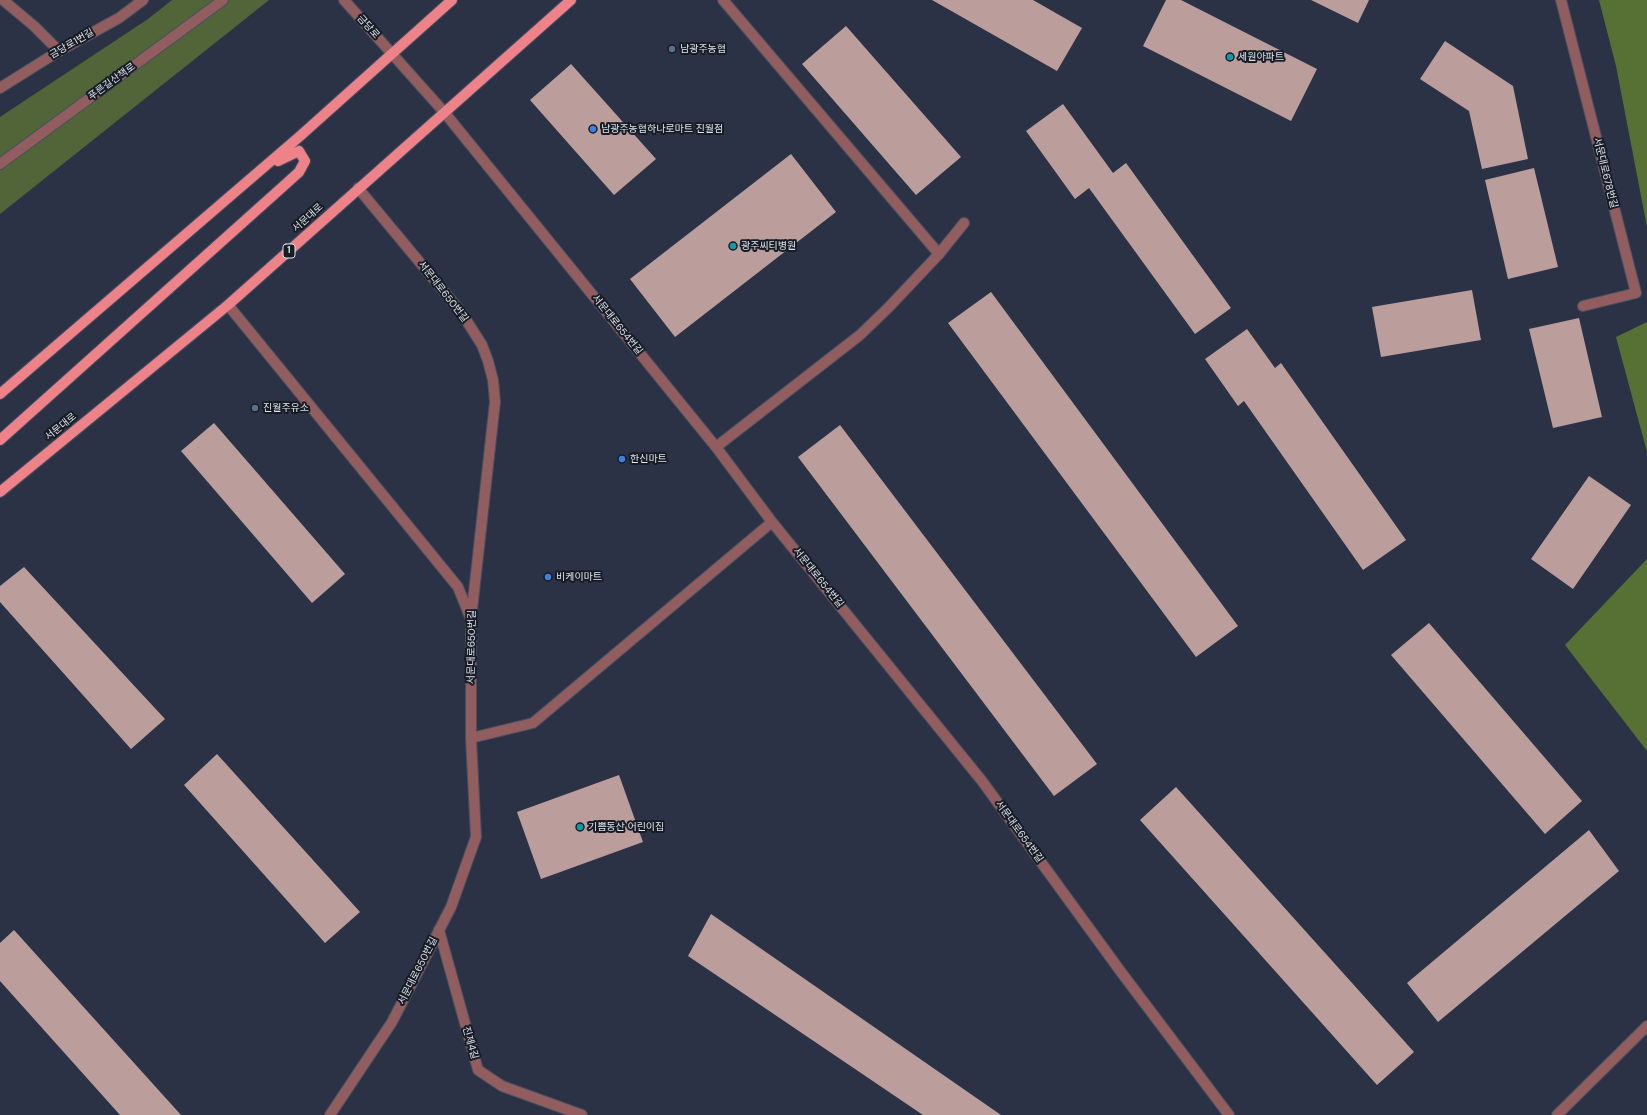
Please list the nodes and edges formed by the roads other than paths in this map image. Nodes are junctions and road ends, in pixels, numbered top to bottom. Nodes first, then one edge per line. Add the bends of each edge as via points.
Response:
1 (3, 0) edge
2 (143, 0) edge
3 (223, 0) edge
4 (344, 0) edge
5 (452, 0) edge
6 (571, 0) edge
7 (722, 0) edge
8 (1561, 0) edge
9 (59, 51) junction
10 (392, 53) junction
11 (0, 88) edge
12 (444, 112) junction
13 (0, 164) edge
14 (250, 179) junction
15 (358, 188) junction
16 (964, 223) dead end
17 (939, 254) junction
18 (228, 306) junction
19 (1583, 306) dead end
20 (0, 394) edge
21 (0, 440) edge
22 (716, 447) junction
23 (0, 492) edge
24 (772, 522) junction
25 (471, 619) junction
26 (471, 738) junction
27 (439, 930) junction
28 (1647, 1026) edge
29 (330, 1115) edge
30 (582, 1115) edge
31 (1229, 1115) edge
32 (1557, 1115) edge

1 - 9 street
2 - 9 street, 금당로1번길 via 119,18
3 - 13 street, 푸른길산책로
4 - 10 street, 금당로
5 - 10 main road
6 - 12 main road, 서문대로 / 1
7 - 17 street
8 - 19 street, 서문대로678번길 via 1636,293
9 - 11 street, 금당로1번길
10 - 12 street, 서문대로654번길
10 - 14 main road
12 - 15 main road, 서문대로 / 1
12 - 22 street, 서문대로654번길
14 - 20 main road
14 - 21 main road via 293,152 299,151 305,161 299,172
15 - 18 main road, 서문대로 / 1
15 - 25 street, 서문대로650번길 via 461,312 482,345 493,380 495,402
16 - 17 street
17 - 22 street via 860,335
18 - 23 main road, 서문대로 / 1
18 - 25 street via 458,587
22 - 24 street, 서문대로654번길
24 - 26 street via 533,723
24 - 31 street, 서문대로654번길 via 982,781
25 - 26 street, 서문대로650번길
26 - 27 street, 서문대로650번길 via 476,837 451,908
27 - 29 street, 서문대로650번길 via 392,1022
27 - 30 street, 진제4길 via 478,1070 502,1086
28 - 32 street

